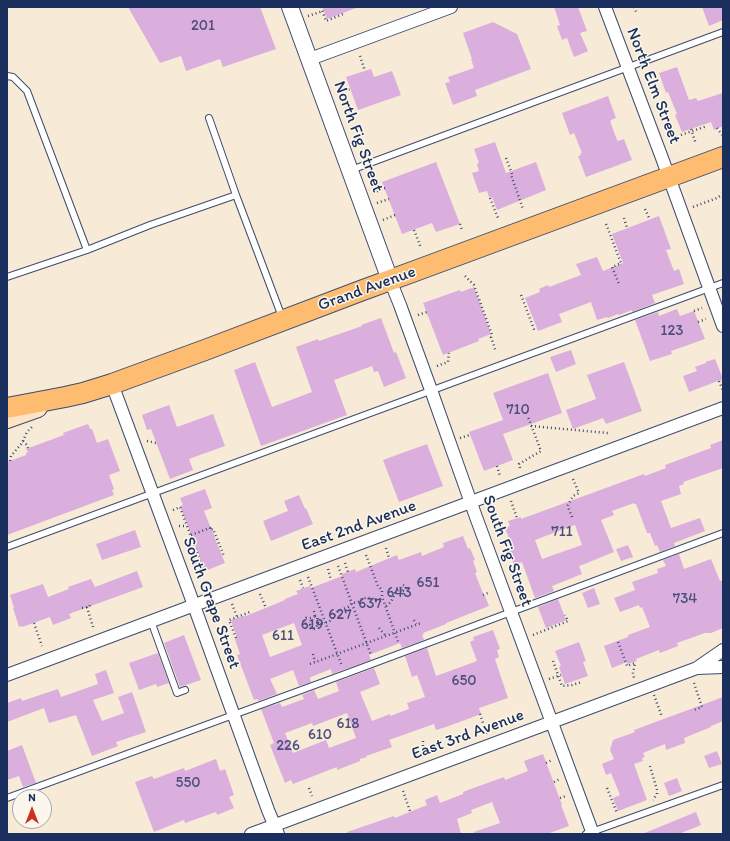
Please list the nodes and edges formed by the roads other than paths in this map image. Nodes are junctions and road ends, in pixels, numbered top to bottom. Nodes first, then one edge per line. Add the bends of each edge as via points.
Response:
1 (290, 7) edge
2 (451, 7) edge
3 (605, 7) edge
4 (723, 32) edge
5 (310, 59) junction
6 (628, 68) junction
7 (7, 76) edge
8 (209, 118) dead end
9 (723, 157) edge
10 (349, 171) junction
11 (669, 177) junction
12 (236, 195) junction
13 (87, 250) junction
14 (7, 277) edge
15 (390, 280) junction
16 (723, 283) edge
17 (709, 288) junction
18 (283, 320) junction
19 (723, 326) edge
20 (112, 384) junction
21 (431, 390) junction
22 (65, 397) junction
23 (7, 408) edge
24 (723, 408) edge
25 (7, 419) edge
26 (152, 494) junction
27 (471, 502) junction
28 (723, 533) edge
29 (7, 547) edge
30 (194, 605) junction
31 (511, 612) junction
32 (151, 621) junction
33 (723, 650) edge
34 (723, 667) edge
35 (694, 669) junction
36 (7, 675) edge
37 (185, 690) dead end
38 (233, 715) junction
39 (552, 722) junction
40 (723, 784) edge
41 (7, 798) edge
42 (276, 830) edge
43 (590, 833) edge
44 (251, 834) edge

1 - 5 street, North Fig Street
2 - 5 street
3 - 6 street, North Elm Street
4 - 6 lane
5 - 10 street, North Fig Street
6 - 10 lane
6 - 11 street, North Elm Street
7 - 13 lane via 13,77 26,90
8 - 12 lane
9 - 11 main road, Grand Avenue
10 - 15 street, North Fig Street
11 - 15 main road, Grand Avenue
11 - 17 street, North Elm Street
12 - 13 lane
12 - 18 lane
13 - 14 lane
15 - 18 main road, Grand Avenue
15 - 21 street, South Fig Street
16 - 17 lane
17 - 19 street, North Elm Street
17 - 21 lane
18 - 20 main road, Grand Avenue
20 - 22 main road, Grand Avenue
20 - 26 street, South Grape Street
21 - 26 lane
21 - 27 street, South Fig Street
22 - 23 main road, Grand Avenue
22 - 25 main road
24 - 27 street, East 2nd Avenue
26 - 29 lane
26 - 30 street, South Grape Street
27 - 30 street, East 2nd Avenue
27 - 31 street, South Fig Street
28 - 31 lane
30 - 32 street, East 2nd Avenue
30 - 38 street, South Grape Street
31 - 38 lane
31 - 39 street, South Fig Street
32 - 36 street, East 2nd Avenue
32 - 37 lane via 177,693
33 - 35 street, East 3rd Avenue
34 - 35 street, East 3rd Avenue
35 - 39 street, East 3rd Avenue
38 - 41 lane
38 - 42 street, South Grape Street
39 - 42 street, East 3rd Avenue via 427,768
39 - 43 street, South Fig Street
40 - 43 lane
42 - 44 street, East 3rd Avenue

